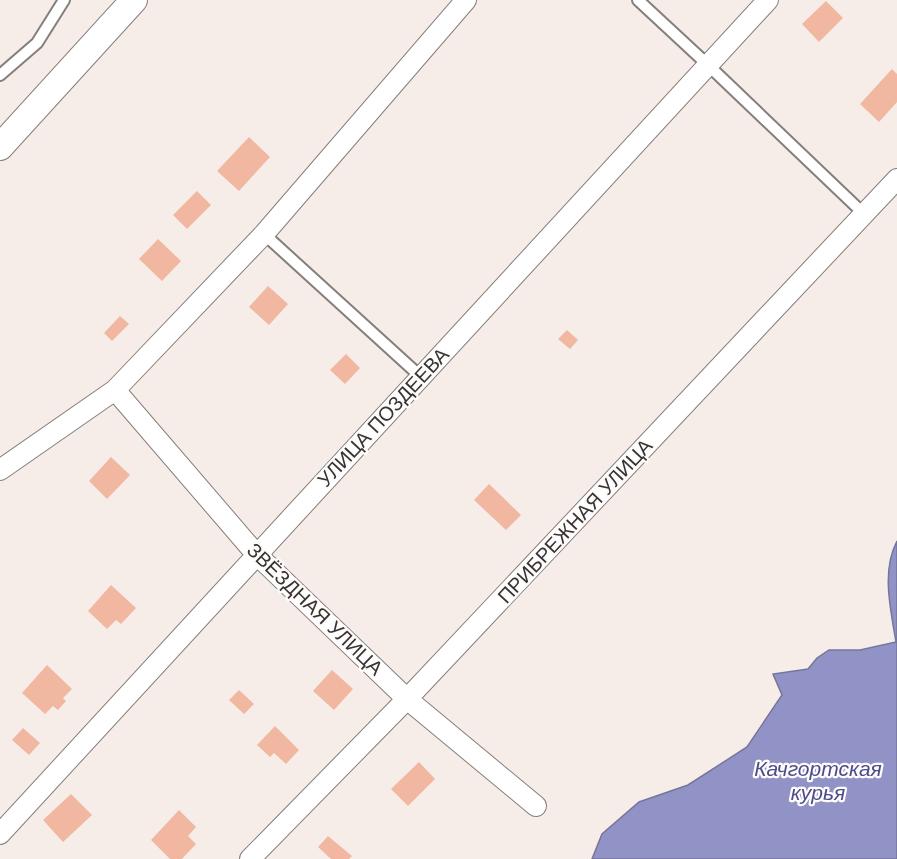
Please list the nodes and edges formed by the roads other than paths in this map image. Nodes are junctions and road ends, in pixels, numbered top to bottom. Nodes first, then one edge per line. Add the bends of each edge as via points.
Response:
1 (64, 0) edge
2 (134, 0) edge
3 (466, 0) edge
4 (638, 0) edge
5 (768, 0) edge
6 (708, 65) junction
7 (0, 75) edge
8 (0, 147) edge
9 (897, 179) edge
10 (864, 214) junction
11 (264, 234) junction
12 (420, 376) junction
13 (115, 390) junction
14 (0, 470) edge
15 (256, 554) junction
16 (407, 699) junction
17 (536, 806) dead end
18 (0, 834) edge
19 (250, 859) edge

1 - 7 lane via 37,43
2 - 8 street
3 - 11 street
4 - 6 lane
5 - 6 street, УЛИЦА ПОЗДЕЕВА
6 - 10 lane
6 - 12 street, УЛИЦА ПОЗДЕЕВА
9 - 10 street, ПРИБРЕЖНАЯ УЛИЦА
10 - 16 street, ПРИБРЕЖНАЯ УЛИЦА
11 - 12 lane
11 - 13 street
12 - 15 street, УЛИЦА ПОЗДЕЕВА
13 - 14 street
13 - 15 street, ЗВЁЗДНАЯ УЛИЦА
15 - 16 street, ЗВЁЗДНАЯ УЛИЦА
15 - 18 street, УЛИЦА ПОЗДЕЕВА
16 - 17 street, ЗВЁЗДНАЯ УЛИЦА
16 - 19 street, ПРИБРЕЖНАЯ УЛИЦА

